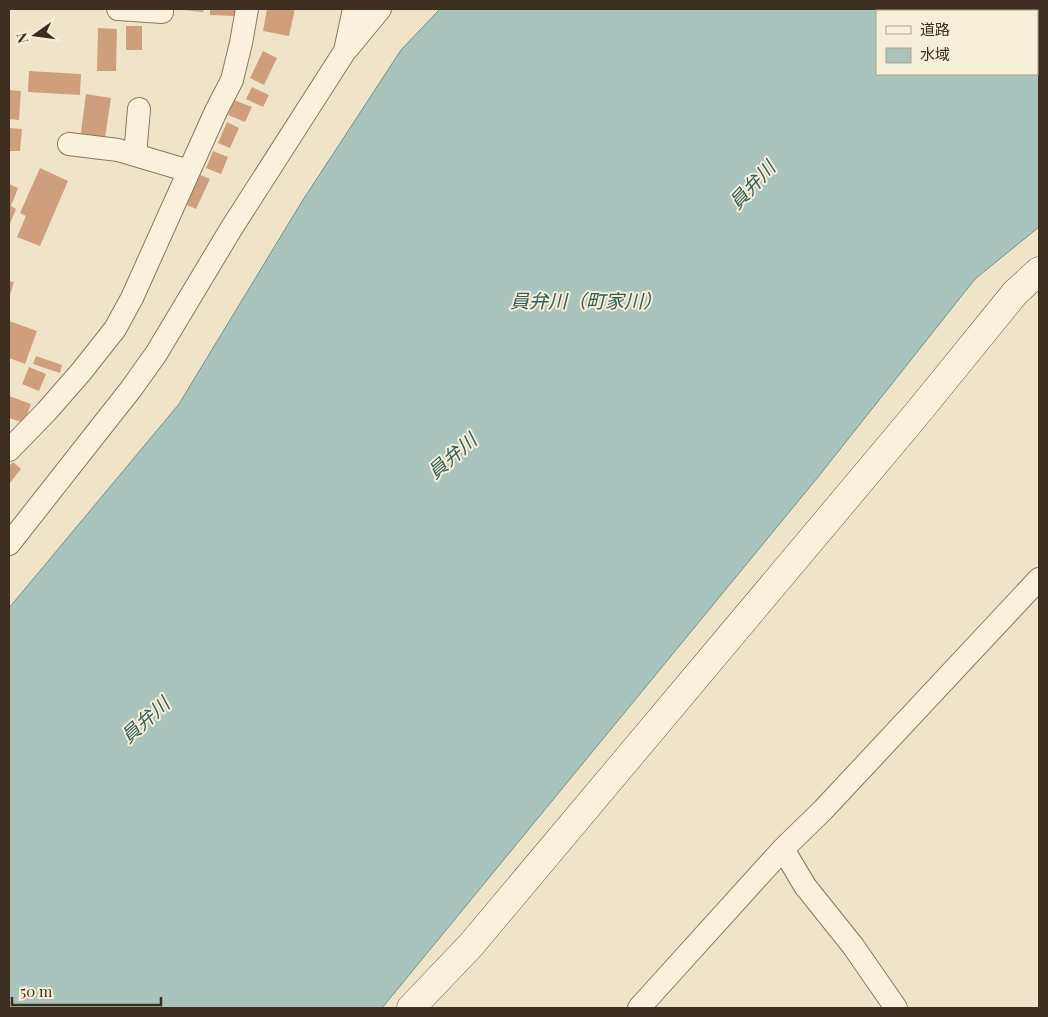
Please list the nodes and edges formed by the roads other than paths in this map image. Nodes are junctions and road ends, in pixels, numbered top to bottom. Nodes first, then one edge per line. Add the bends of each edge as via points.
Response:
1 (118, 9) edge
2 (162, 9) edge
3 (246, 9) edge
4 (354, 9) edge
5 (366, 9) edge
6 (380, 9) edge
7 (345, 51) junction
8 (139, 109) dead end
9 (69, 144) dead end
10 (135, 155) junction
11 (189, 171) junction
12 (1039, 271) edge
13 (9, 450) edge
14 (9, 544) edge
15 (1037, 588) edge
16 (783, 849) junction
17 (411, 1008) edge
18 (639, 1008) edge
19 (896, 1008) edge

1 - 2 street via 162,12
3 - 11 street via 232,80
4 - 7 street
5 - 7 street
6 - 7 street
7 - 14 street via 231,229 156,354
8 - 10 street
9 - 10 street
10 - 11 street
11 - 13 street via 115,330 70,386
12 - 17 street via 1015,293 471,946
15 - 16 street
16 - 18 street
16 - 19 street via 805,886 853,946

